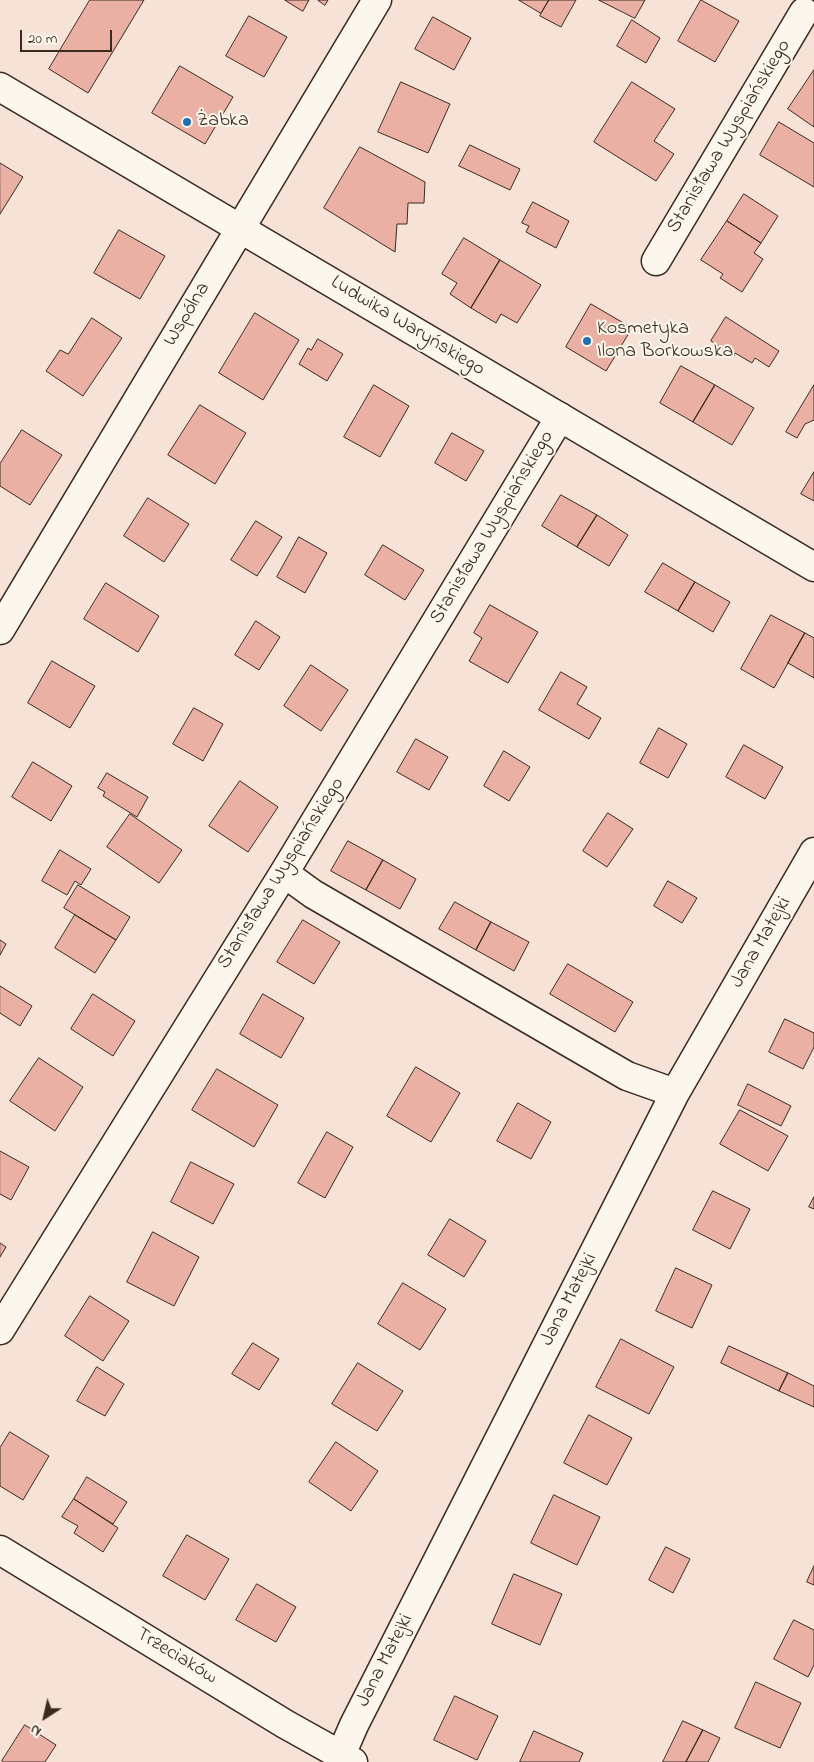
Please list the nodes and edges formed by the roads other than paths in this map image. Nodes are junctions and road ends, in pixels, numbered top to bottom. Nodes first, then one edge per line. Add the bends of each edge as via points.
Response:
1 (377, 0) edge
2 (801, 10) edge
3 (0, 87) edge
4 (240, 228) junction
5 (656, 261) dead end
6 (560, 417) junction
7 (814, 567) edge
8 (0, 630) edge
9 (814, 852) edge
10 (284, 873) junction
11 (675, 1093) junction
12 (0, 1330) edge
13 (0, 1550) edge
14 (347, 1759) edge

1 - 4 street, Wspólna
2 - 5 street, Stanisława Wyspiańskiego
3 - 4 street, Ludwika Waryńskiego
4 - 6 street, Ludwika Waryńskiego
4 - 8 street, Wspólna
6 - 7 street, Ludwika Waryńskiego
6 - 10 street, Stanisława Wyspiańskiego
9 - 11 street, Jana Matejki
10 - 11 street via 312,894 627,1076
10 - 12 street, Stanisława Wyspiańskiego
11 - 14 street, Jana Matejki via 354,1724
13 - 14 street, Trzeciaków

